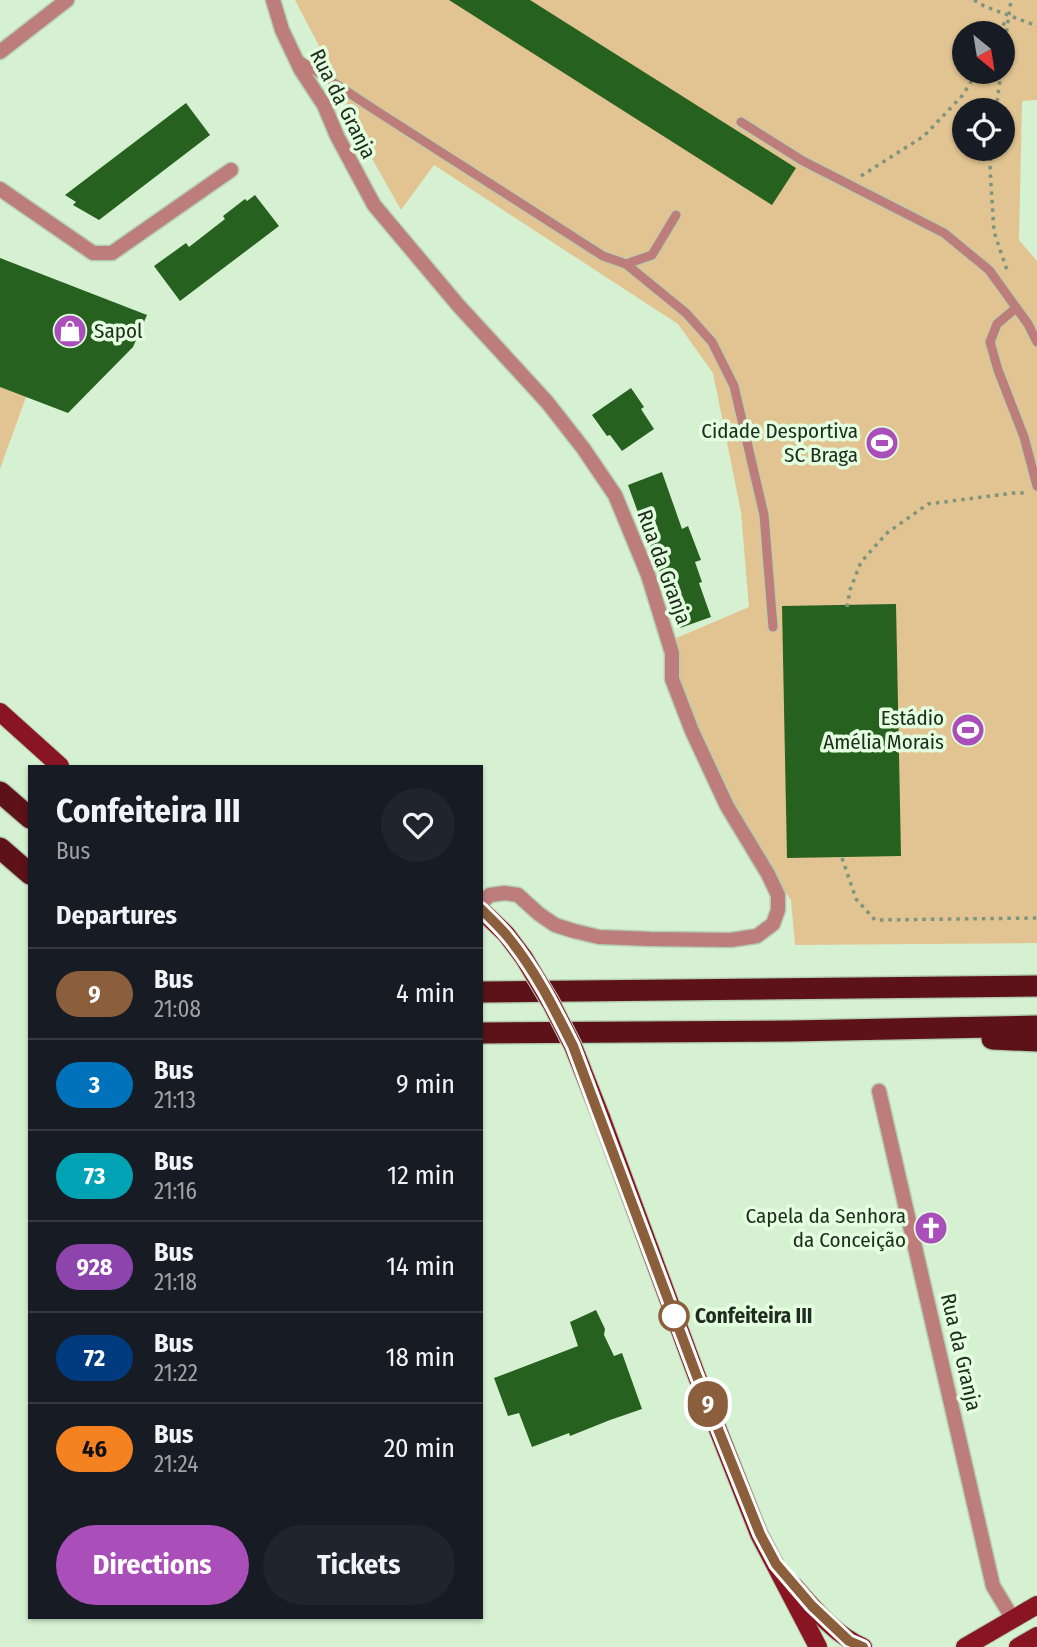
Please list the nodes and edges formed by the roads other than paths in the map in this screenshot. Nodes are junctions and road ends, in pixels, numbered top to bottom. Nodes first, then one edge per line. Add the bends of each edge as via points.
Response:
1 (67, 0) edge
2 (273, 0) edge
3 (0, 52) edge
4 (295, 57) junction
5 (741, 121) dead end
6 (231, 170) dead end
7 (0, 189) edge
8 (676, 215) dead end
9 (626, 264) junction
10 (1016, 308) junction
11 (1037, 342) edge
12 (1037, 486) edge
13 (773, 627) dead end
14 (0, 712) edge
15 (59, 765) edge
16 (0, 792) edge
17 (28, 816) edge
18 (0, 848) edge
19 (28, 872) edge
20 (483, 901) edge
21 (483, 911) edge
22 (1037, 986) edge
23 (483, 992) edge
24 (1037, 1026) edge
25 (792, 1031) junction
26 (483, 1033) edge
27 (1037, 1041) edge
28 (879, 1091) dead end
29 (776, 1564) junction
30 (1037, 1605) edge
31 (1013, 1619) junction
32 (1037, 1636) edge
33 (818, 1647) edge
34 (863, 1647) edge
35 (965, 1647) edge
36 (1017, 1647) edge

1 - 3 street
2 - 4 street, Rua da Granja
4 - 9 lane via 603,256
4 - 20 street, Rua da Granja via 374,205 547,402 615,495 648,575 673,653 672,679 692,731 727,806 768,874 778,895 778,910 773,923 757,936 650,939 599,937 555,925 518,895 505,892
5 - 10 lane via 803,161 944,233 989,270
6 - 7 street via 112,253 93,253
8 - 9 lane via 652,255
9 - 13 lane via 704,332 734,386 764,515
10 - 11 lane
10 - 12 lane via 997,324 990,342
14 - 15 main road
16 - 17 highway
18 - 19 highway
21 - 29 main road, bridge via 524,958 573,1046 696,1374
22 - 23 highway
24 - 25 highway
25 - 26 highway
25 - 27 highway via 827,1040
28 - 31 street, Rua da Granja via 993,1586
29 - 33 main road
29 - 34 main road via 833,1627
30 - 31 main road
31 - 35 main road
32 - 36 main road

